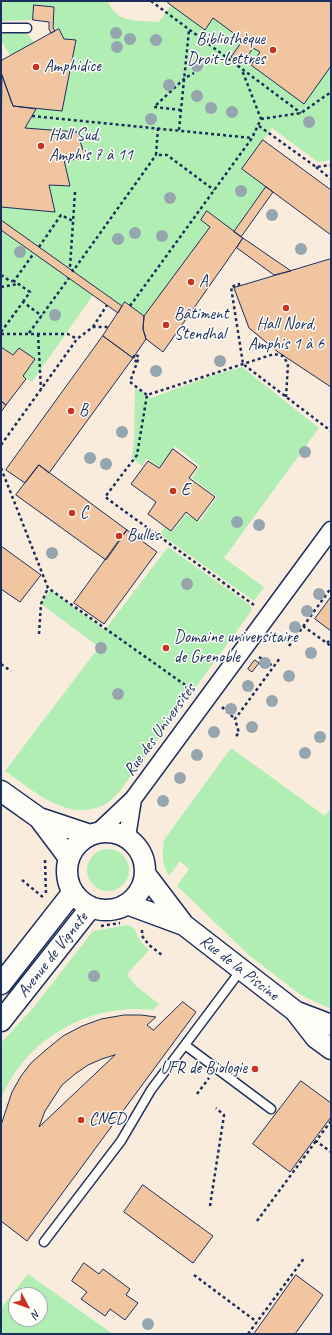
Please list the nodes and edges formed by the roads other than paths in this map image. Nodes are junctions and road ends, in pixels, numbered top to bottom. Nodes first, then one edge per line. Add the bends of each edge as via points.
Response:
1 (1, 28) edge
2 (27, 28) dead end
3 (331, 530) edge
4 (1, 792) edge
5 (133, 799) junction
6 (39, 818) junction
7 (94, 833) junction
8 (128, 837) junction
9 (69, 858) junction
10 (146, 875) junction
11 (73, 892) junction
12 (91, 907) junction
13 (125, 913) junction
14 (184, 924) junction
15 (241, 970) junction
16 (1, 984) edge
17 (295, 1012) junction
18 (1, 1020) edge
19 (331, 1025) edge
20 (185, 1045) junction
21 (331, 1049) edge
22 (271, 1109) dead end
23 (44, 1242) dead end

1 - 2 lane
3 - 5 street, Rue des Universités
4 - 6 street
5 - 7 street, Rue des Universités
5 - 8 street, Rue des Universités
6 - 7 street
6 - 9 street
7 - 8 street via 108,831
7 - 9 street via 81,840
8 - 10 street via 141,851
9 - 11 street via 66,870 68,883
10 - 13 street via 143,887
10 - 14 street, Rue de la Piscine
11 - 12 street
11 - 16 street, Avenue de Vignate
12 - 13 street
12 - 18 street, Avenue de Vignate
13 - 14 street, Rue de la Piscine
14 - 15 street, Rue de la Piscine
15 - 17 street, Rue de la Piscine
15 - 20 lane
17 - 19 street, Rue de la Piscine
17 - 21 street, Rue de la Piscine via 316,1038
20 - 22 lane
20 - 23 lane via 151,1090 121,1140

